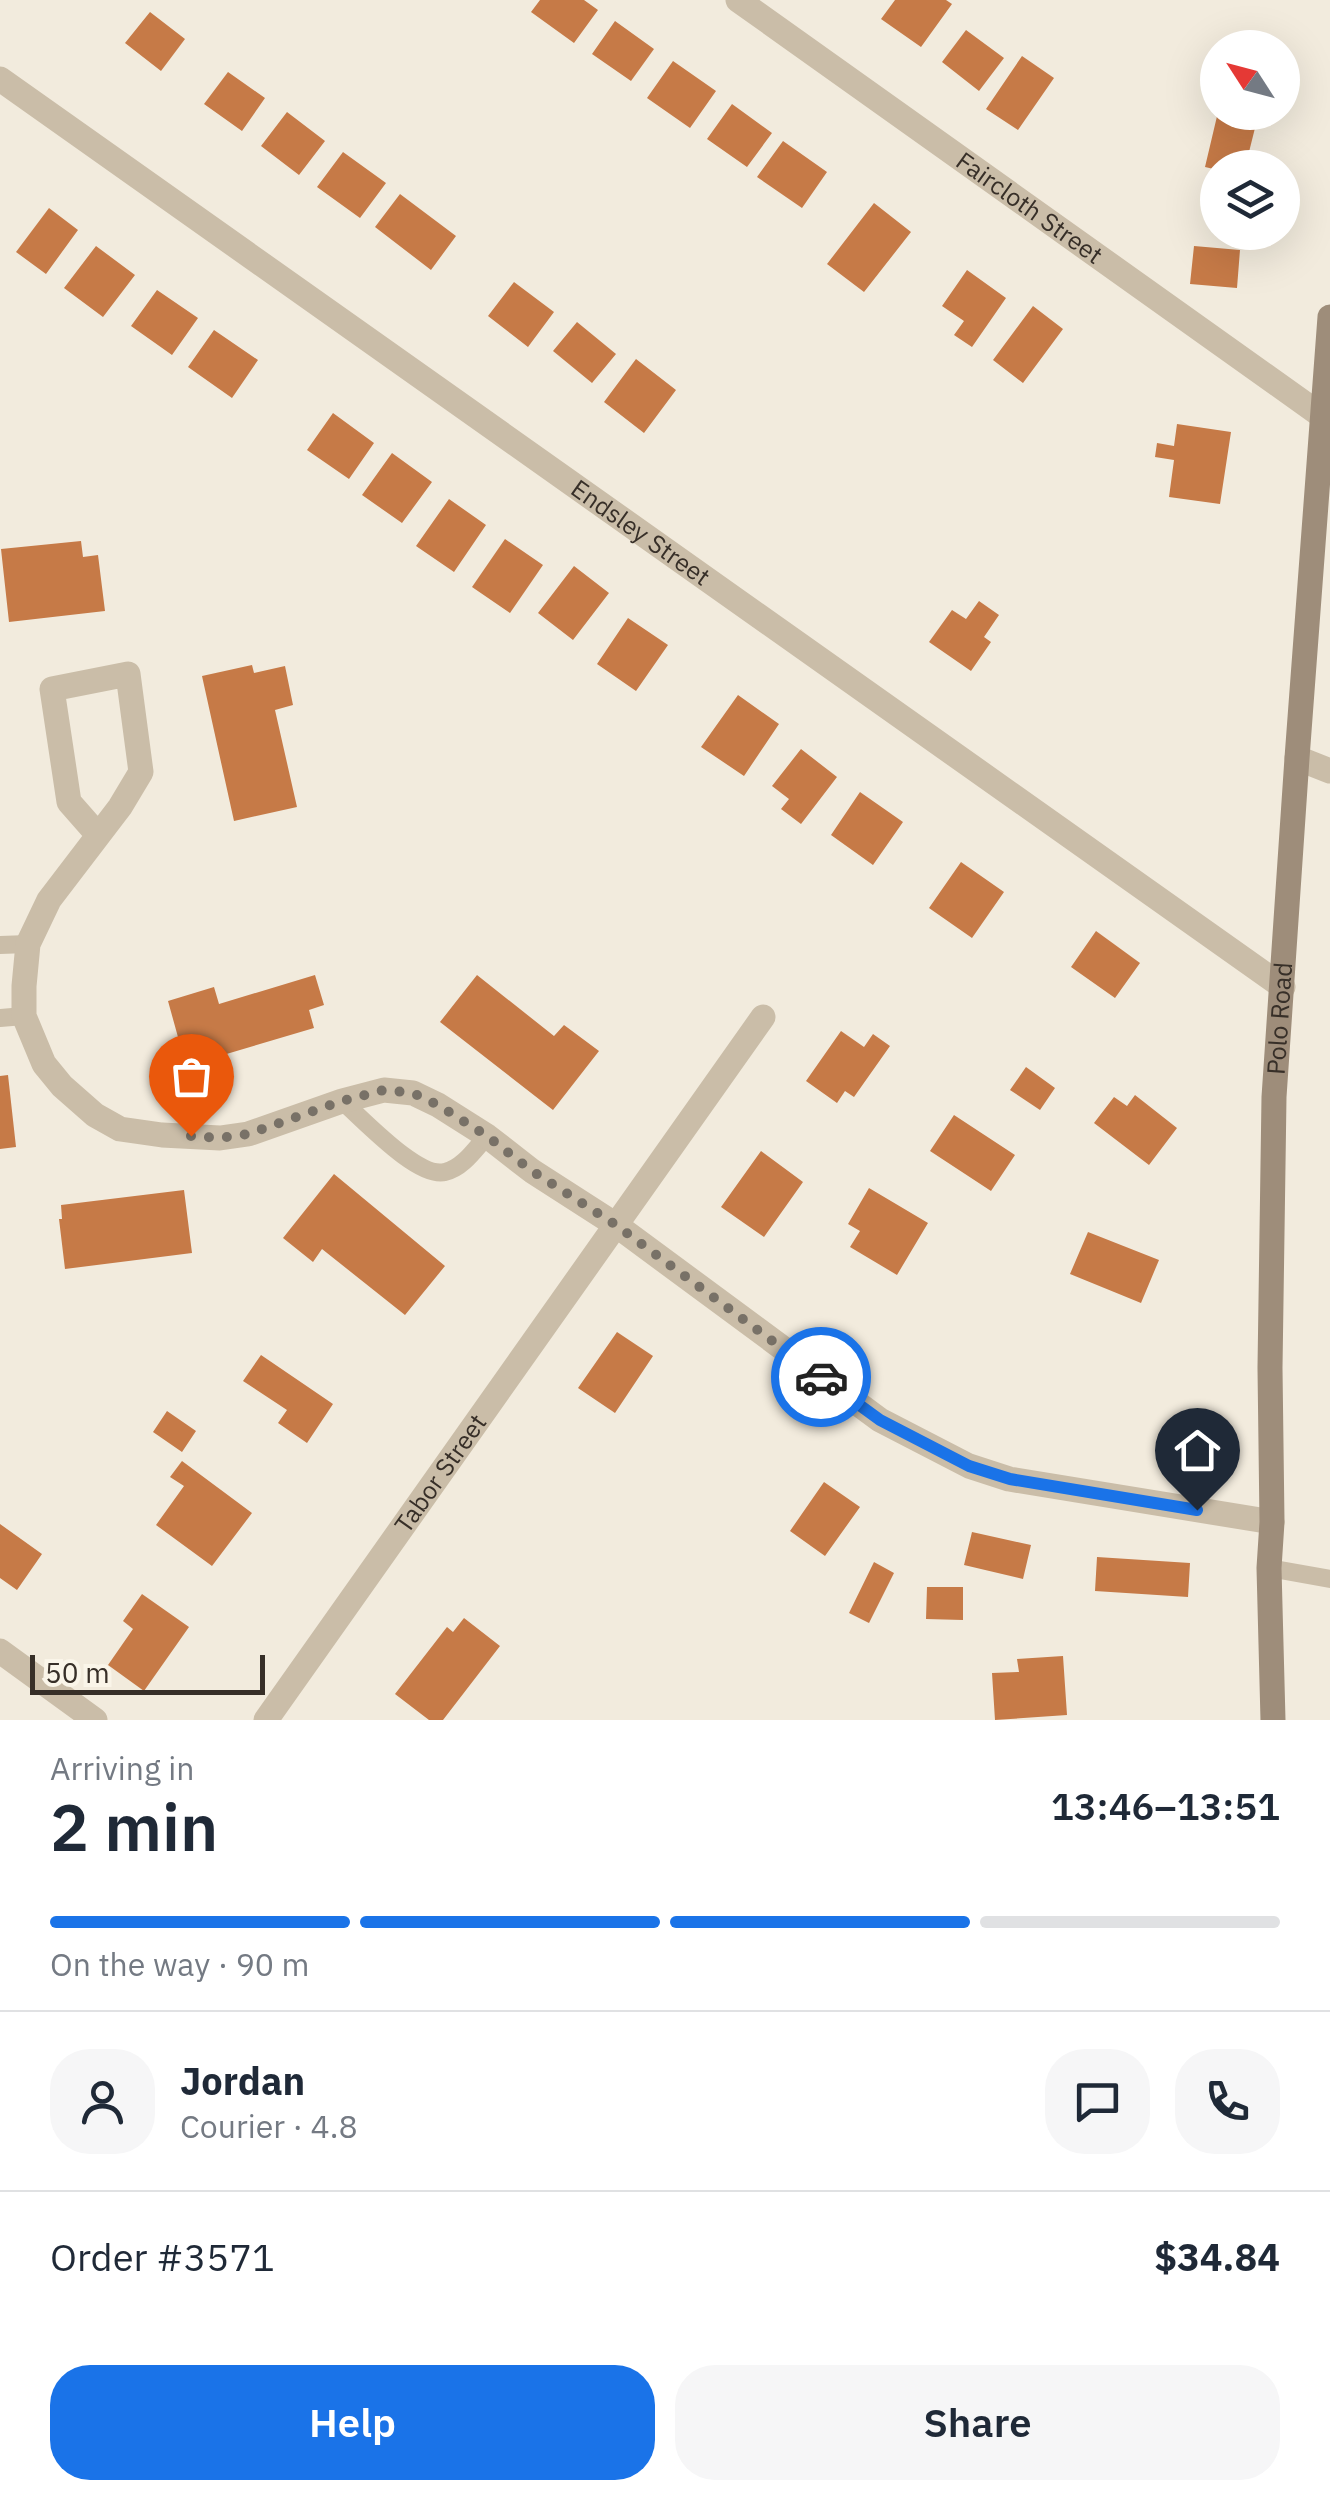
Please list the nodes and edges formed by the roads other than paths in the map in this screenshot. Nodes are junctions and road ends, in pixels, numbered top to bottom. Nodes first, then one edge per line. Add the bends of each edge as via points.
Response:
1 (738, 0) edge
2 (0, 79) edge
3 (1330, 316) edge
4 (1322, 416) junction
5 (1297, 758) junction
6 (1330, 772) edge
7 (98, 834) junction
8 (28, 944) junction
9 (0, 945) edge
10 (1282, 987) junction
11 (12, 1017) edge
12 (763, 1017) dead end
13 (342, 1101) junction
14 (487, 1136) junction
15 (616, 1225) junction
16 (1272, 1522) junction
17 (1269, 1568) junction
18 (1330, 1579) edge
19 (0, 1651) edge
20 (95, 1720) edge
21 (266, 1720) edge
22 (1273, 1720) edge

1 - 4 street, Faircloth Street
2 - 10 street, Endsley Street
3 - 4 main road, Polo Road
4 - 5 main road, Polo Road
5 - 6 street
5 - 10 main road, Polo Road
7 - 7 street via 69,802 52,689 128,674 140,772
7 - 8 street via 49,900
8 - 9 lane
8 - 11 street via 24,986
10 - 16 main road, Polo Road via 1271,1193
11 - 13 street via 62,1086 95,1115 134,1132 248,1134
12 - 15 street, Tabor Street
13 - 14 street via 384,1090 413,1093
13 - 14 lane via 431,1173 464,1163
14 - 15 street
15 - 16 street via 880,1420 969,1466 1010,1479
15 - 21 street, Tabor Street
16 - 17 main road, Polo Road
17 - 18 lane
17 - 22 main road, Polo Road
19 - 20 street

